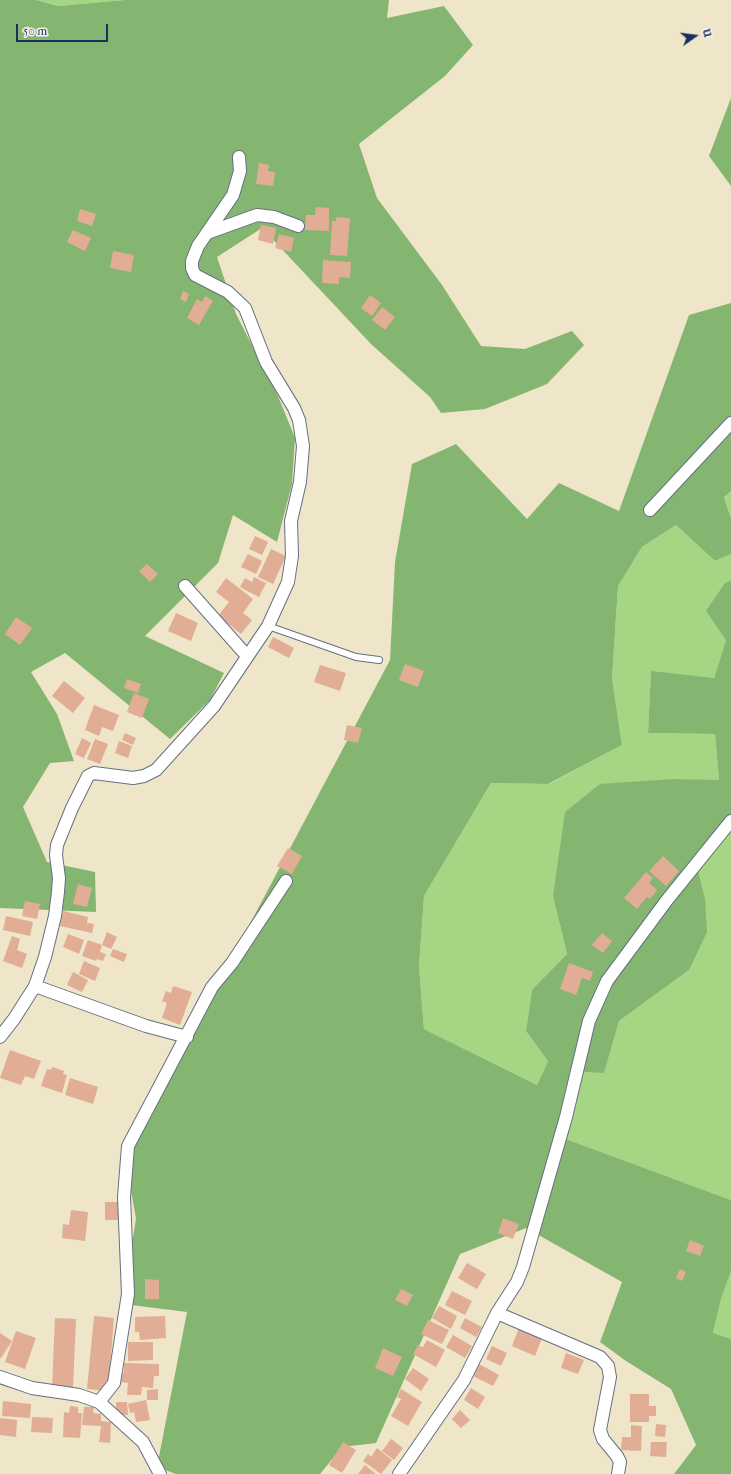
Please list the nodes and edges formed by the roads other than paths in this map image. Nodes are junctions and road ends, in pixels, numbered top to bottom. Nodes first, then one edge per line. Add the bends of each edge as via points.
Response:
1 (239, 157) dead end
2 (298, 226) dead end
3 (206, 233) junction
4 (731, 423) edge
5 (650, 510) dead end
6 (185, 586) dead end
7 (268, 626) junction
8 (247, 656) junction
9 (380, 660) dead end
10 (731, 821) edge
11 (286, 881) dead end
12 (35, 986) junction
13 (0, 1037) edge
14 (187, 1037) junction
15 (497, 1314) junction
16 (0, 1377) edge
17 (99, 1402) junction
18 (160, 1474) edge
19 (399, 1474) edge
20 (618, 1474) edge

1 - 3 street via 240,171 234,195
2 - 3 street via 274,217 257,215
3 - 7 street via 192,261 192,268 196,275 228,292 245,308 266,362 294,408 302,432 300,482 291,521 292,567
4 - 5 street
6 - 8 street
7 - 8 street
7 - 9 lane via 356,657
8 - 12 street via 214,706 156,770 133,778 94,772 88,776 57,844 59,878 55,916
10 - 15 street via 616,968 598,999 582,1046 566,1117 529,1250 517,1282
11 - 14 street via 232,963 212,987
12 - 13 street
12 - 14 street via 146,1026
14 - 17 street via 126,1152 124,1197 128,1294 114,1383
15 - 19 street via 464,1380
15 - 20 street via 600,1357 608,1366 610,1377 600,1430 603,1439 620,1462
16 - 17 street via 32,1388
17 - 18 street via 143,1442

